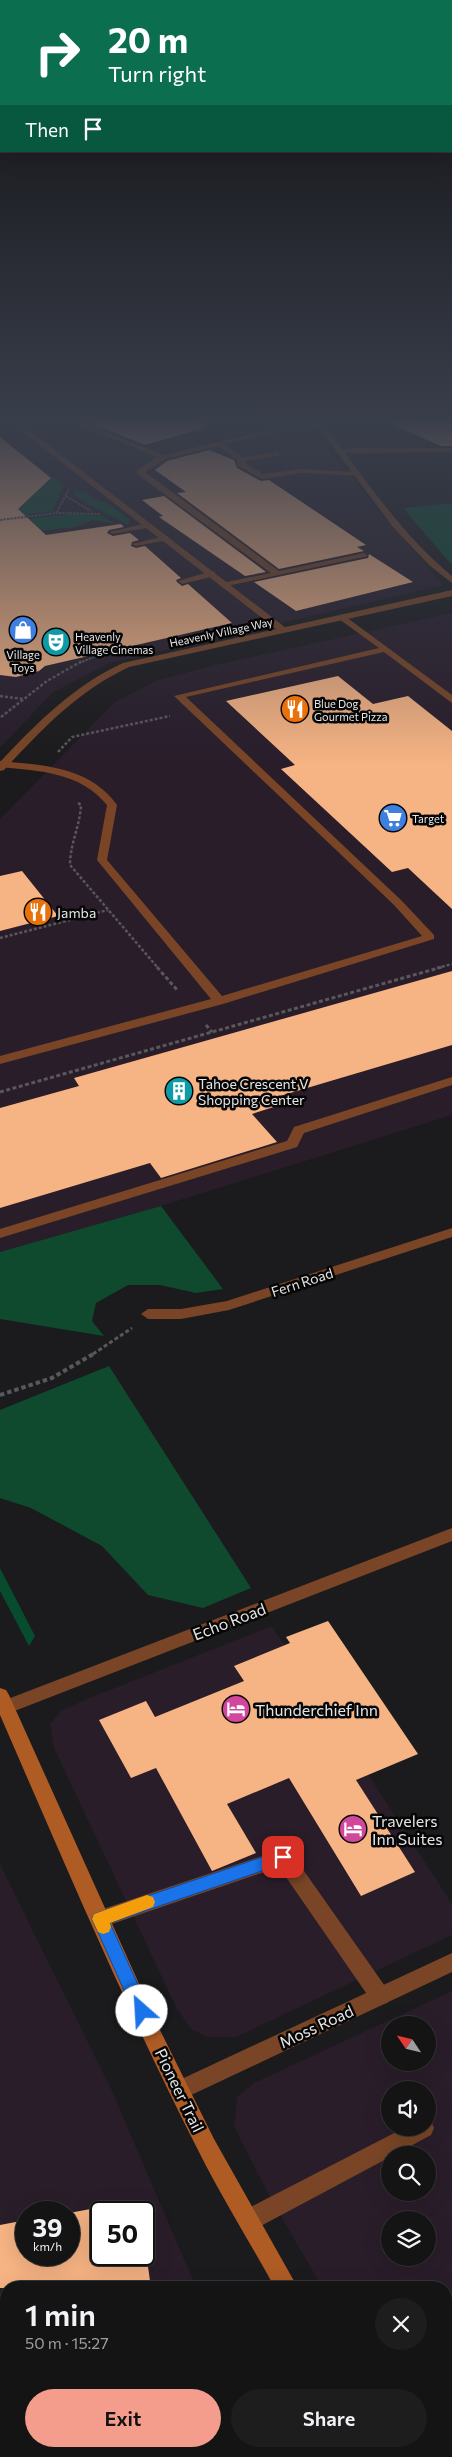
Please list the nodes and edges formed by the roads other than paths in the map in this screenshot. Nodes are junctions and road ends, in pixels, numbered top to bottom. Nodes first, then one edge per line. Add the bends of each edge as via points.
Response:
1 (161, 535) edge
2 (225, 535) edge
3 (406, 535) edge
4 (166, 538) junction
5 (136, 544) dead end
6 (364, 556) dead end
7 (212, 574) junction
8 (278, 574) junction
9 (452, 580) edge
10 (182, 581) dead end
11 (225, 585) junction
12 (452, 593) edge
13 (342, 617) junction
14 (283, 630) junction
15 (386, 649) junction
16 (452, 700) edge
17 (1, 766) edge
18 (219, 1001) junction
19 (0, 1060) edge
20 (452, 1081) edge
21 (452, 1232) edge
22 (0, 1234) edge
23 (148, 1314) road end
24 (452, 1534) edge
25 (3, 1701) edge
26 (100, 1919) junction
27 (452, 1962) edge
28 (380, 1996) junction
29 (180, 2090) junction
30 (409, 2136) edge
31 (249, 2220) junction
32 (283, 2281) edge

1 - 4 street
2 - 8 street
3 - 9 street via 425,559
4 - 5 street
4 - 7 street
6 - 8 street
7 - 10 street
7 - 11 street
8 - 11 street
11 - 14 street
12 - 13 street, Heavenly Village Way
13 - 14 street, Heavenly Village Way
13 - 15 street
14 - 17 street, Heavenly Village Way via 148,659 107,673 72,694
15 - 16 street
15 - 18 street via 179,696 430,937
17 - 18 street via 86,780 105,795 112,805 102,860
18 - 19 street
20 - 22 street via 299,1130 292,1144
21 - 23 street, Fern Road via 230,1305 181,1314
24 - 25 street, Echo Road
25 - 26 main road, Pioneer Trail
26 - 28 street via 283,1857
26 - 29 main road, Pioneer Trail
27 - 28 street, Moss Road
28 - 29 street, Moss Road
29 - 31 main road, Pioneer Trail
30 - 31 street
31 - 32 main road, Pioneer Trail

